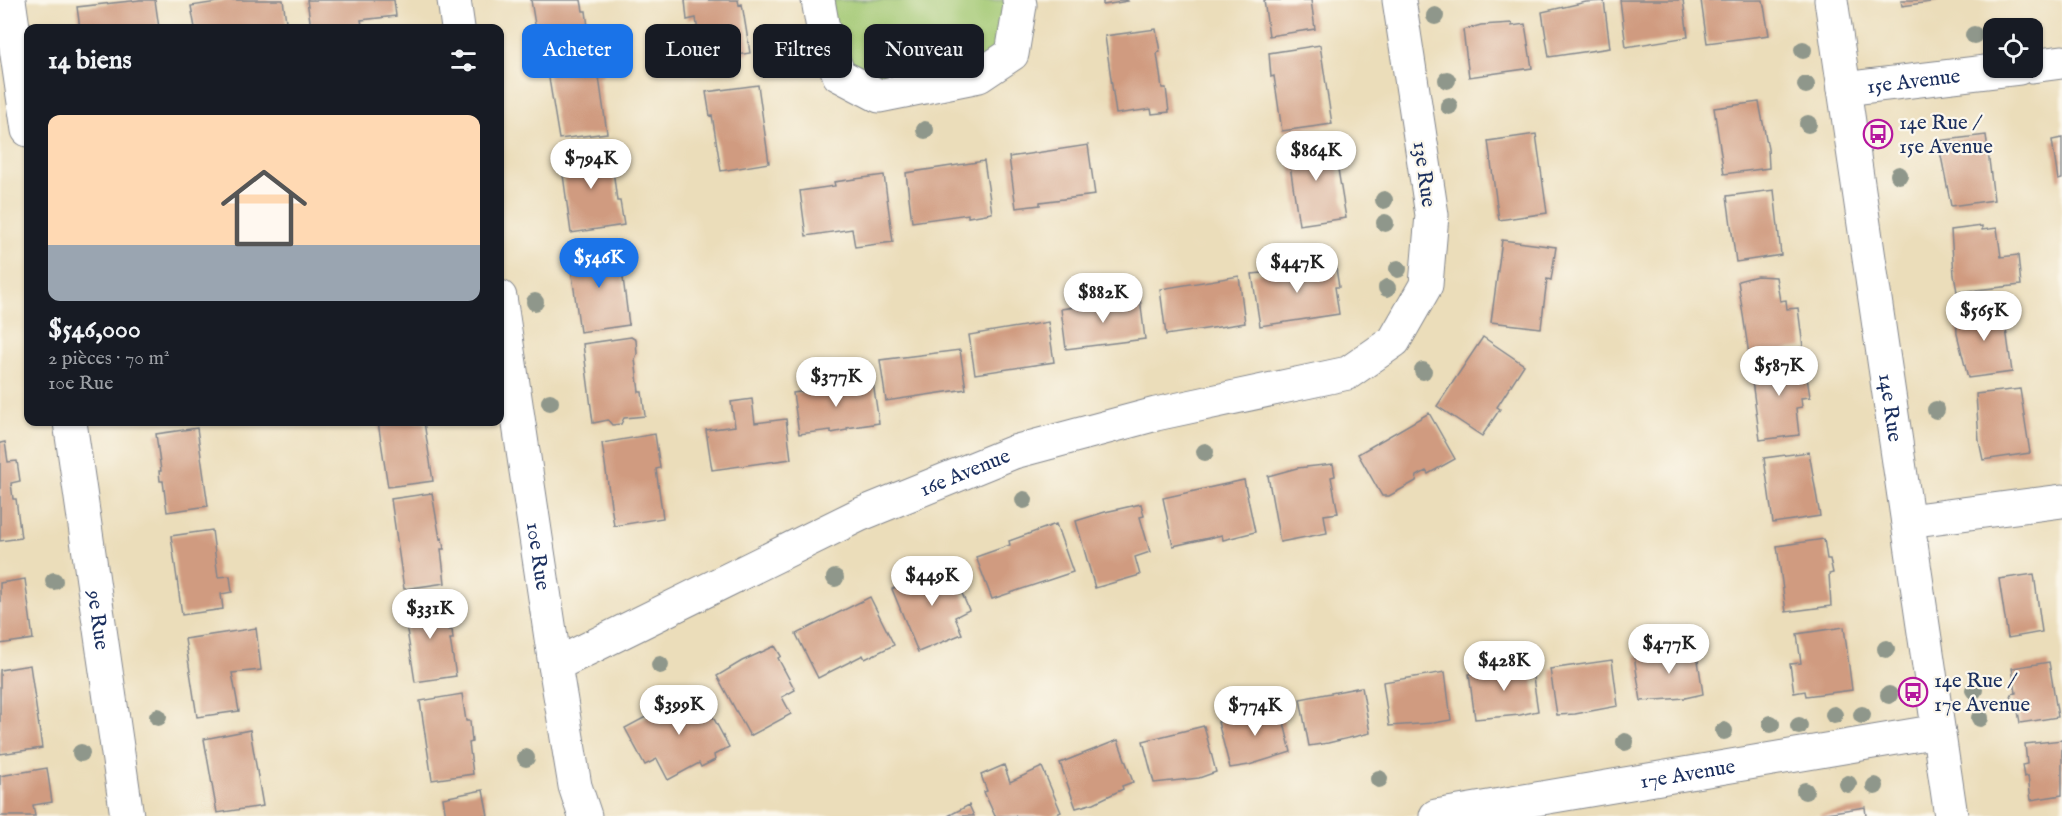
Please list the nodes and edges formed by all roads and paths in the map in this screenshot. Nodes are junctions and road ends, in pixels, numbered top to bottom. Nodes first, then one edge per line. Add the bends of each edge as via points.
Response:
1 (9, 0) edge
2 (453, 0) edge
3 (818, 0) edge
4 (1019, 0) edge
5 (1400, 0) edge
6 (1831, 0) edge
7 (457, 24) edge
8 (2062, 62) edge
9 (2043, 65) edge
10 (1983, 72) edge
11 (1844, 89) junction
12 (24, 103) edge
13 (504, 324) edge
14 (1394, 341) joint
15 (71, 426) edge
16 (2062, 501) edge
17 (1908, 521) junction
18 (555, 665) junction
19 (1938, 731) junction
20 (127, 816) edge
21 (585, 816) edge
22 (1436, 816) edge
23 (1951, 816) edge

1 - 12 street
2 - 7 street
3 - 4 street via 824,34 839,75 879,96 979,76 1012,54
5 - 14 street, 13e Rue via 1431,215 1426,285
6 - 11 street, 14e Rue
8 - 9 street
10 - 11 street, 15e Avenue
11 - 17 street, 14e Rue
13 - 18 street, 10e Rue
14 - 18 street, 16e Avenue via 1348,373 1156,414 1014,452 859,515
15 - 20 street, 9e Rue
16 - 17 street
17 - 19 street, 14e Rue
18 - 21 street, 10e Rue via 575,786
19 - 22 street, 17e Avenue
19 - 23 street, 14e Rue

